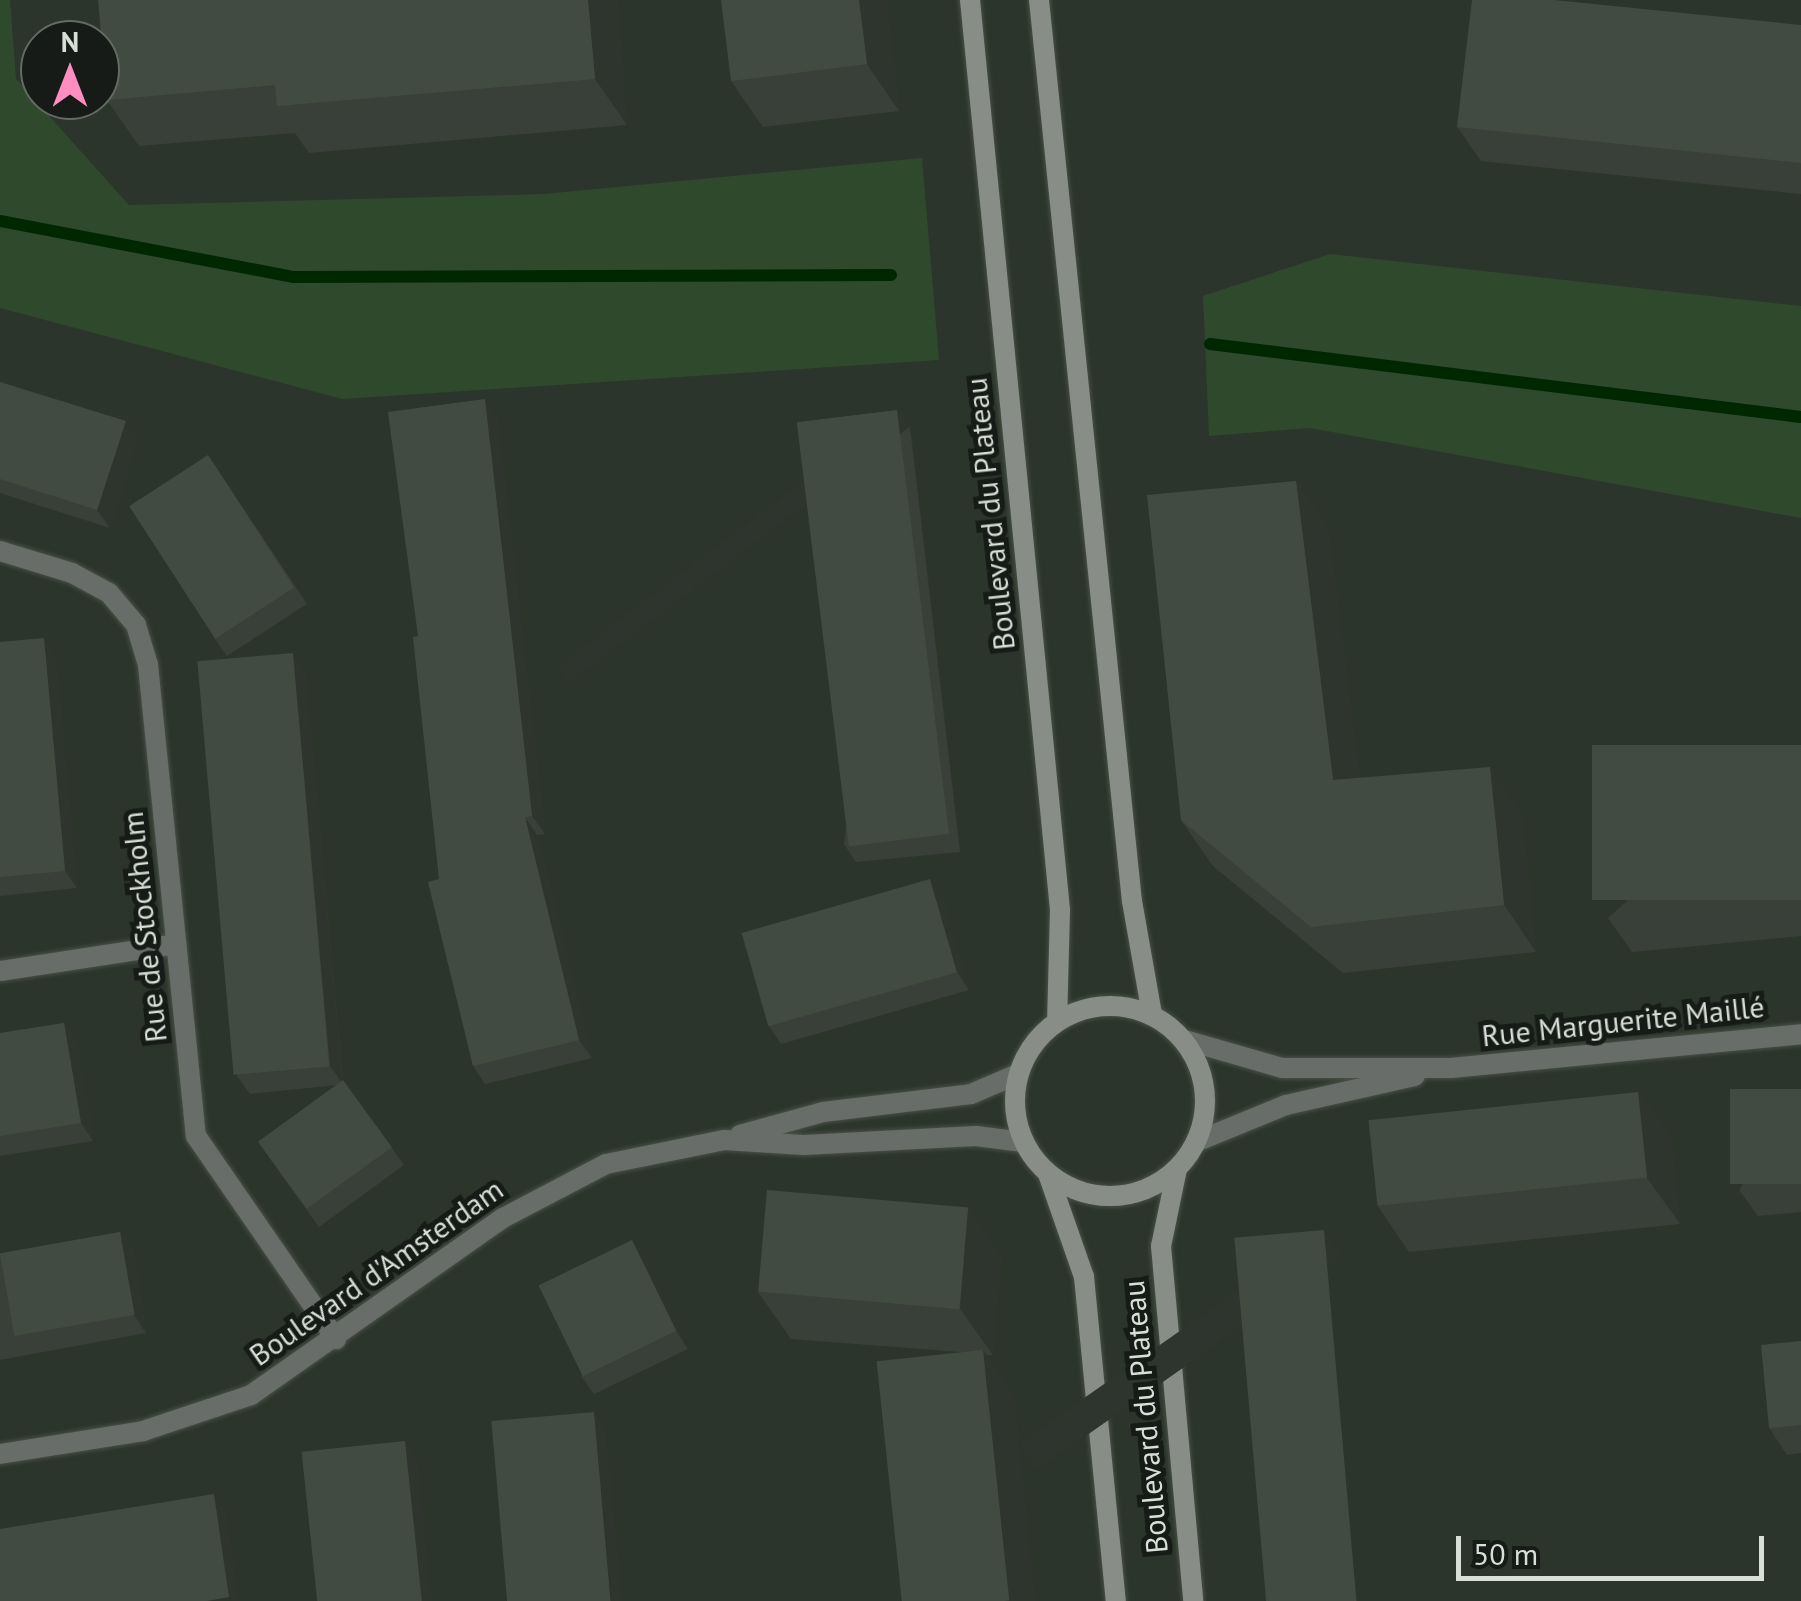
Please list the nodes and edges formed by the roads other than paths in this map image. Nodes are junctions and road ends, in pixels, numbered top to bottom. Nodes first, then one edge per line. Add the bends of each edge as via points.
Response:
1 (970, 0) edge
2 (1040, 0) edge
3 (0, 551) edge
4 (176, 944) junction
5 (0, 971) edge
6 (1152, 1015) junction
7 (1057, 1021) junction
8 (1801, 1034) edge
9 (1184, 1040) junction
10 (1451, 1068) junction
11 (1018, 1074) junction
12 (724, 1140) junction
13 (1198, 1140) junction
14 (1024, 1142) junction
15 (1178, 1169) junction
16 (1048, 1174) junction
17 (336, 1339) junction
18 (0, 1454) edge
19 (1116, 1601) edge
20 (1193, 1601) edge

1 - 7 main road, Boulevard du Plateau via 1060,910
2 - 6 main road via 1132,902
3 - 4 street, Rue de Stockholm via 97,586 136,625 148,665
4 - 5 street
4 - 17 street, Rue de Stockholm via 201,1149
6 - 7 main road via 1121,1006 1087,1008
6 - 9 main road
7 - 11 main road via 1033,1044
8 - 10 street, Rue Marguerite Maillé
9 - 10 street, Rue Marguerite Maillé via 1282,1068
9 - 13 main road via 1202,1072 1206,1106
10 - 13 street, Rue Marguerite Maillé via 1286,1105
11 - 12 street, Boulevard d'Amsterdam via 971,1094 822,1112
11 - 14 main road via 1014,1096
12 - 14 street, Boulevard d'Amsterdam via 837,1144 976,1136
12 - 17 street, Boulevard d'Amsterdam via 647,1152 558,1185
13 - 15 main road
14 - 16 main road
15 - 16 main road via 1148,1189 1113,1196 1078,1191
15 - 20 main road, Boulevard du Plateau via 1161,1261
16 - 19 main road, Boulevard du Plateau via 1084,1278
17 - 18 street, Boulevard d'Amsterdam via 251,1395 198,1417

